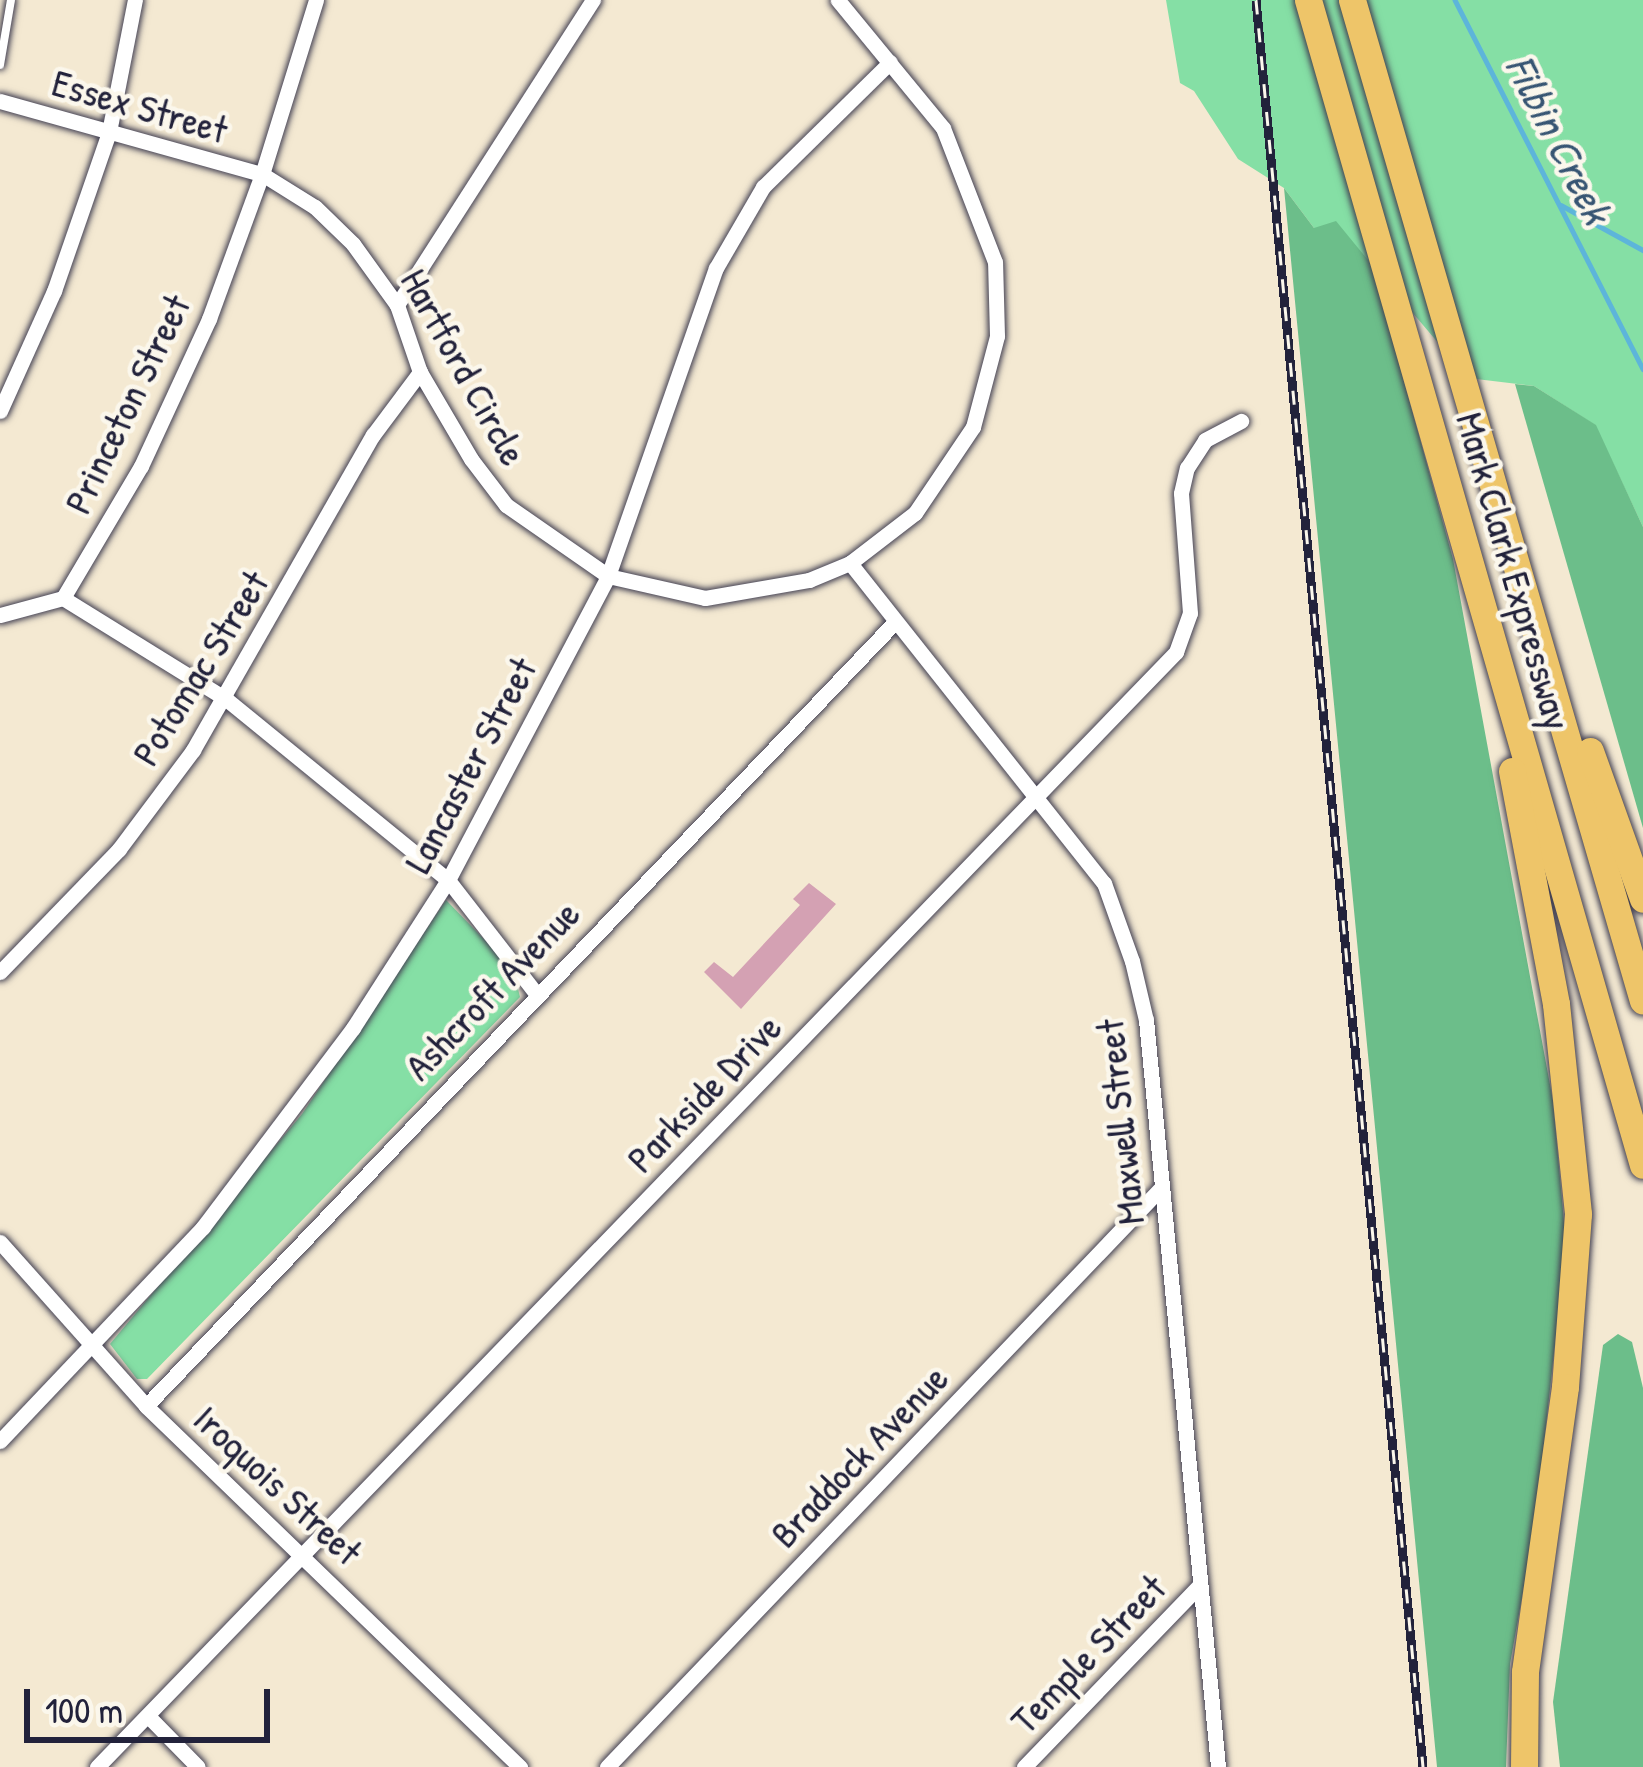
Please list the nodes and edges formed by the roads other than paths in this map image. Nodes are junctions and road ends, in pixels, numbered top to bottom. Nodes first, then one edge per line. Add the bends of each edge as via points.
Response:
1 (11, 0) edge
2 (135, 0) edge
3 (316, 0) edge
4 (593, 0) edge
5 (838, 0) edge
6 (1308, 0) edge
7 (1352, 0) edge
8 (890, 62) junction
9 (0, 65) edge
10 (0, 101) edge
11 (109, 132) junction
12 (262, 174) junction
13 (397, 305) junction
14 (420, 372) junction
15 (0, 411) edge
16 (1241, 422) dead end
17 (1509, 531) junction
18 (850, 563) junction
19 (608, 575) junction
20 (63, 598) junction
21 (1480, 602) junction
22 (0, 615) edge
23 (892, 625) junction
24 (226, 699) junction
25 (1035, 799) junction
26 (448, 880) junction
27 (1643, 899) edge
28 (0, 972) edge
29 (535, 992) junction
30 (1643, 1001) edge
31 (1643, 1165) edge
32 (1159, 1190) junction
33 (0, 1242) edge
34 (96, 1348) junction
35 (146, 1406) junction
36 (0, 1442) edge
37 (305, 1553) junction
38 (1198, 1586) junction
39 (148, 1716) junction
40 (97, 1767) edge
41 (198, 1767) edge
42 (520, 1767) edge
43 (607, 1767) edge
44 (1024, 1767) edge
45 (1218, 1767) edge
46 (1524, 1767) edge

1 - 9 lane
2 - 11 street
3 - 12 street
4 - 13 street
5 - 8 street, Hartford Circle
6 - 21 highway, Mark Clark Expressway
7 - 17 highway, Mark Clark Expressway
8 - 18 street, Hartford Circle via 943,128 976,210 994,262 997,336 973,427 915,513
8 - 19 street, Lancaster Street via 764,187 716,268
10 - 11 street, Essex Street
11 - 12 street, Essex Street
11 - 15 street via 54,291
12 - 13 street, Hartford Circle via 315,207
12 - 20 street, Princeton Street via 209,319 141,466
13 - 14 street, Hartford Circle
14 - 19 street, Hartford Circle via 506,505
14 - 24 street, Potomac Street via 373,434
16 - 25 street, Parkside Drive via 1204,440 1187,468 1180,493 1190,613 1176,652
17 - 27 highway
17 - 30 highway, Mark Clark Expressway
18 - 19 street, Hartford Circle via 760,594 705,598
18 - 23 street, Maxwell Street
19 - 26 street, Lancaster Street
20 - 22 street
20 - 24 street
21 - 31 highway, Mark Clark Expressway
21 - 46 highway via 1556,1004 1577,1195 1574,1312 1525,1672
23 - 25 street, Maxwell Street
23 - 29 street, Ashcroft Avenue
24 - 26 street
24 - 28 street, Potomac Street via 119,849
25 - 32 street, Maxwell Street via 1104,883 1132,961 1146,1020
25 - 37 street, Parkside Drive
26 - 29 street
26 - 34 street, Lancaster Street via 340,1046 203,1227
29 - 35 street, Ashcroft Avenue
32 - 38 street, Maxwell Street
32 - 43 street, Braddock Avenue
33 - 34 street, Iroquois Street
34 - 35 street, Iroquois Street
34 - 36 street, Lancaster Street
35 - 37 street, Iroquois Street
37 - 39 street, Parkside Drive
37 - 42 street, Iroquois Street
38 - 44 street, Temple Street
38 - 45 street, Maxwell Street
39 - 40 street, Parkside Drive
39 - 41 street

